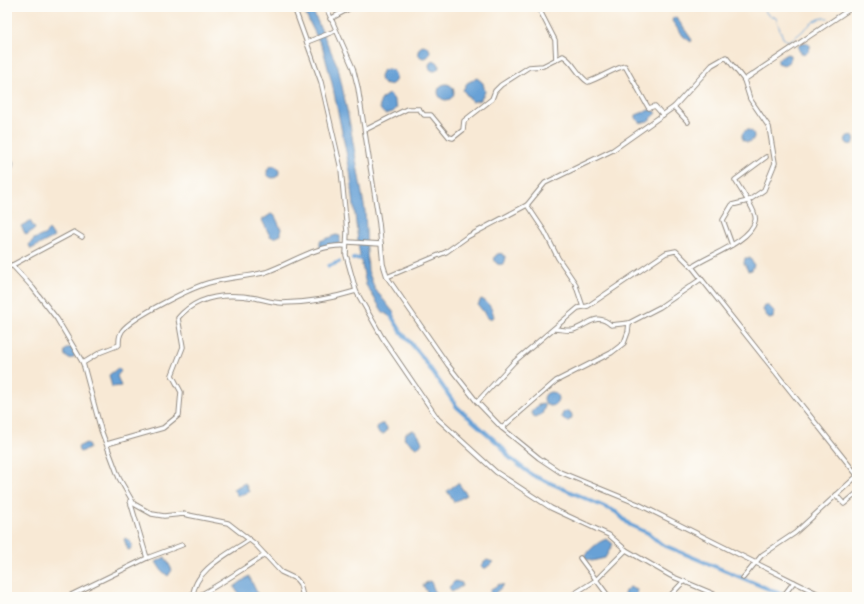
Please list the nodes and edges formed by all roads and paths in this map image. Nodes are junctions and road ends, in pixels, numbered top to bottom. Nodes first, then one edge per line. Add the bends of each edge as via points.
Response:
1 (294, 7) edge
2 (326, 7) edge
3 (352, 7) edge
4 (378, 7) edge
5 (385, 7) edge
6 (538, 7) edge
7 (853, 7) edge
8 (330, 19) junction
9 (335, 31) junction
10 (307, 42) junction
11 (556, 60) junction
12 (744, 80) junction
13 (674, 107) junction
14 (662, 115) junction
15 (688, 122) dead end
16 (365, 130) junction
17 (766, 157) dead end
18 (748, 201) junction
19 (527, 205) junction
20 (82, 237) dead end
21 (347, 244) junction
22 (381, 244) junction
23 (732, 245) junction
24 (12, 265) junction
25 (692, 267) junction
26 (7, 268) edge
27 (387, 277) junction
28 (702, 279) junction
29 (356, 292) junction
30 (583, 307) junction
31 (629, 323) junction
32 (554, 329) junction
33 (83, 363) junction
34 (477, 402) junction
35 (502, 428) junction
36 (107, 444) junction
37 (857, 476) edge
38 (857, 494) edge
39 (836, 496) junction
40 (129, 499) junction
41 (249, 540) junction
42 (182, 545) dead end
43 (626, 550) junction
44 (265, 555) junction
45 (147, 558) junction
46 (580, 558) dead end
47 (756, 563) junction
48 (743, 578) dead end
49 (596, 580) junction
50 (684, 581) junction
51 (794, 582) junction
52 (203, 595) edge
53 (784, 595) dead end
54 (66, 597) edge
55 (193, 597) edge
56 (196, 597) edge
57 (303, 597) edge
58 (568, 597) edge
59 (609, 597) edge
60 (669, 597) edge
61 (721, 597) edge
62 (824, 597) edge

1 - 10 street
2 - 8 street
3 - 8 street
4 - 5 street
6 - 11 street via 555,40
7 - 12 street
8 - 9 street
9 - 10 street
9 - 16 street via 353,68
10 - 21 street via 321,82 341,169
11 - 14 street via 563,56 571,60 583,79 588,82 625,66 648,107 655,106
11 - 16 street via 543,66 529,67 501,85 492,100 464,121 463,130 453,138 449,137 431,115 424,115 418,109 407,109
12 - 13 street via 729,58 724,58 712,65
12 - 18 street via 750,99 769,127 775,163 764,190
13 - 14 street
13 - 15 street
14 - 19 street via 613,150 545,183
16 - 22 street
17 - 18 street via 735,180
18 - 23 street via 756,221 747,233
18 - 23 street via 732,205 723,220
19 - 27 street via 446,252
19 - 30 street via 575,284
20 - 24 street via 74,232
21 - 22 street
21 - 29 street via 346,255
21 - 33 street via 300,256 261,273 212,282 193,289 138,318 121,332 119,345
22 - 27 street
23 - 25 street
24 - 26 street
24 - 33 street via 57,319
25 - 28 street
25 - 30 street via 676,252 666,253
27 - 34 street
28 - 31 street via 660,307
28 - 37 street
29 - 36 street via 303,302 282,303 229,295 206,299 186,308 178,318 183,346 172,375 181,392 179,415 163,428
29 - 43 street via 386,343 438,419 496,472 551,508 610,535
30 - 32 street via 578,308
31 - 32 street via 611,325 605,320 595,319 574,330
31 - 35 street via 624,343 611,353 556,381
32 - 34 street via 514,362
33 - 36 street via 94,408
34 - 35 street
35 - 47 street via 560,472 638,504
36 - 40 street
37 - 39 street
38 - 39 street via 844,504
39 - 47 street via 795,533 762,555
40 - 41 street via 152,514 183,514 224,522
40 - 45 street
41 - 44 street
41 - 55 street via 210,566 200,578
42 - 45 street
43 - 49 street
43 - 50 street
44 - 52 street
44 - 57 street via 281,572 296,579
45 - 54 street
46 - 49 street
47 - 48 street
47 - 51 street
49 - 58 street
49 - 59 street
50 - 60 street
50 - 61 street
51 - 53 street
51 - 62 street
52 - 56 street

